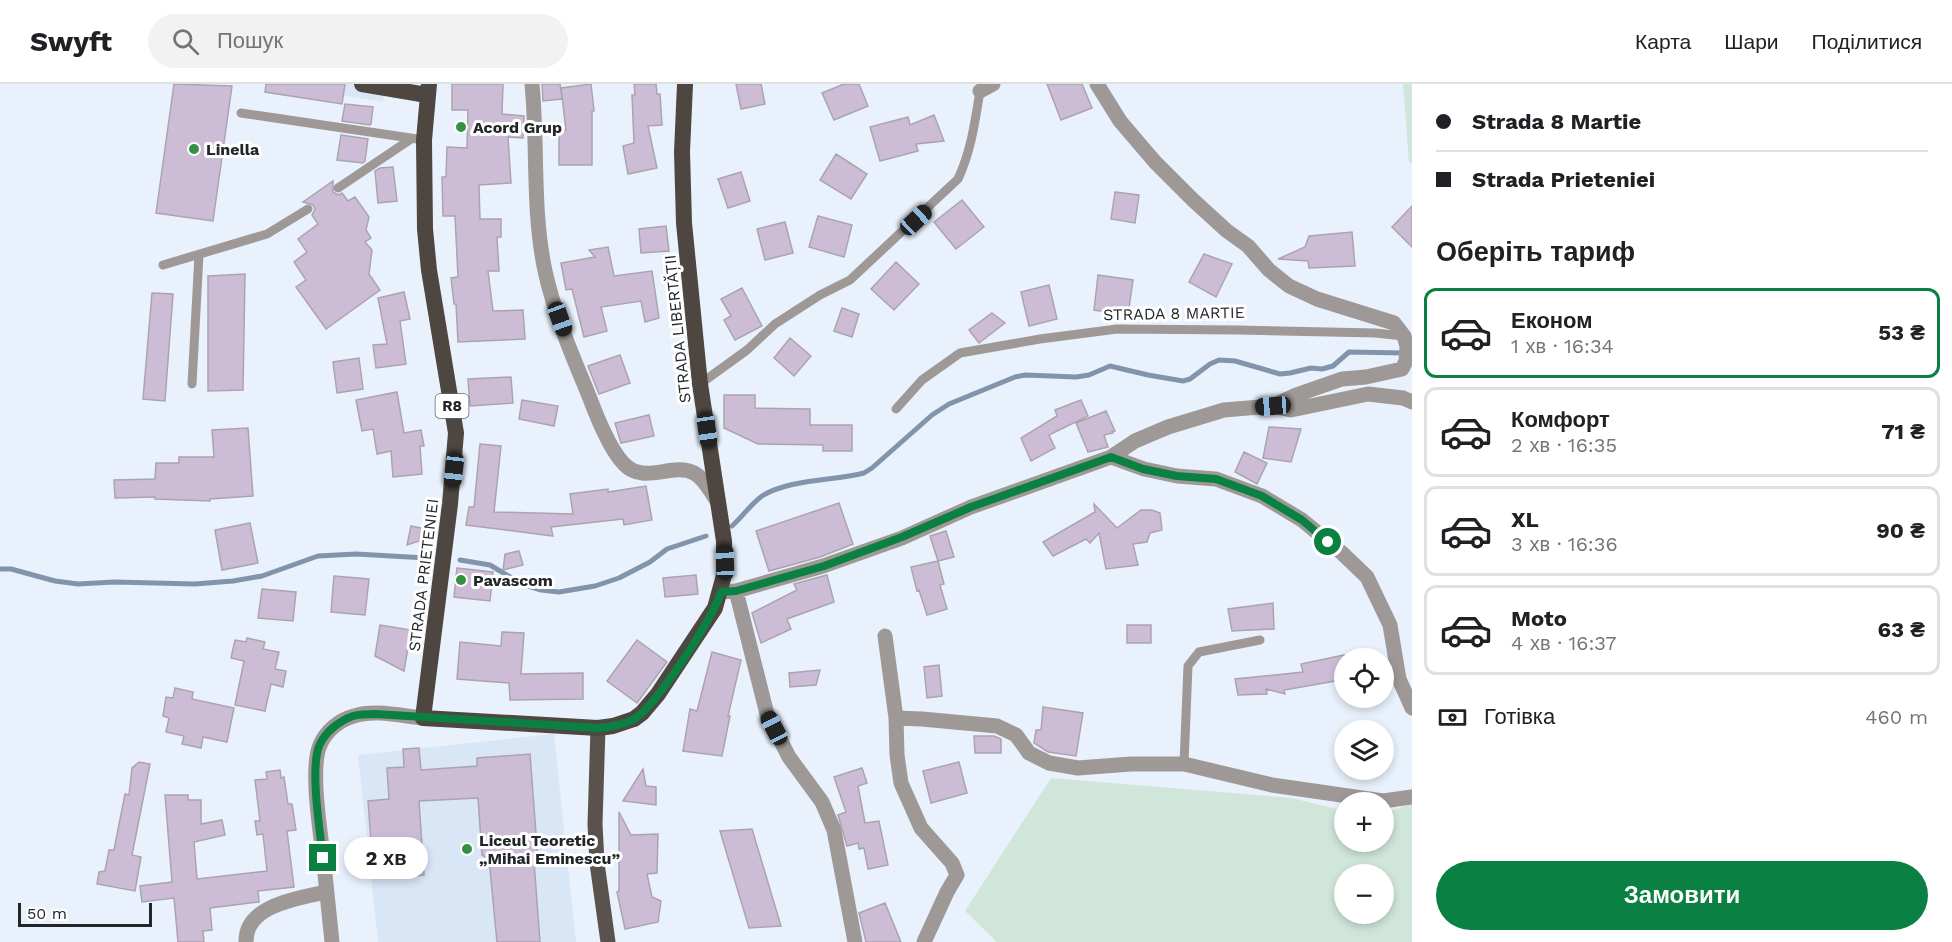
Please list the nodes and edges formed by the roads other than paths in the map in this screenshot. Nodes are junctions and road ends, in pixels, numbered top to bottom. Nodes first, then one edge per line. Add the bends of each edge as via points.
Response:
1 (362, 84) edge
2 (532, 84) edge
3 (685, 84) edge
4 (1097, 84) edge
5 (986, 88) edge
6 (428, 89) edge
7 (241, 113) dead end
8 (418, 139) junction
9 (338, 188) dead end
10 (308, 209) dead end
11 (199, 255) junction
12 (164, 265) dead end
13 (1405, 348) junction
14 (192, 384) dead end
15 (700, 384) junction
16 (1412, 402) edge
17 (1273, 406) junction
18 (896, 409) dead end
19 (1111, 457) junction
20 (717, 501) junction
21 (728, 591) junction
22 (885, 636) dead end
23 (1260, 640) dead end
24 (1412, 708) edge
25 (423, 717) junction
26 (896, 718) junction
27 (598, 728) junction
28 (1184, 764) junction
29 (1412, 797) edge
30 (326, 892) junction
31 (246, 942) edge
32 (332, 942) edge
33 (608, 942) edge
34 (855, 942) edge
35 (924, 942) edge

1 - 6 highway
2 - 20 street via 537,212 545,270 599,420 622,463 630,470 693,472
3 - 15 highway, STRADA LIBERTĂȚII via 682,187
4 - 13 street via 1120,121 1155,162 1269,270 1289,286 1317,299 1394,322
5 - 15 lane via 967,160 958,179 850,280 776,324
6 - 8 highway, STRADA PRIETENIEI / R8
7 - 8 lane
8 - 9 lane
8 - 25 highway, STRADA PRIETENIEI / R8 via 429,270 456,433
10 - 11 lane via 267,234
11 - 12 lane
11 - 14 lane
13 - 17 street via 1402,369 1342,379
13 - 18 lane, STRADA 8 MARTIE via 1375,333 1117,329 960,353 922,380
15 - 20 highway, STRADA LIBERTĂȚII
16 - 17 street via 1368,394 1291,410
17 - 19 street via 1224,410 1168,427
19 - 21 street via 824,566
19 - 24 street via 1166,474 1216,479 1262,496 1302,520 1342,553 1367,577 1390,624 1399,679
20 - 21 highway, STRADA LIBERTĂȚII
21 - 27 highway, STRADA LIBERTĂȚII via 642,713 624,723
21 - 34 street via 767,714 789,757 822,802 834,830
22 - 26 street
23 - 28 lane via 1199,652 1188,666
25 - 27 highway
25 - 30 street via 355,715 338,723 323,740 316,758
26 - 28 street via 997,726 1016,735 1029,753 1048,762 1078,768
26 - 35 street via 901,783 921,828 952,863 957,875
27 - 33 main road via 595,824
28 - 29 street via 1272,785 1383,801
30 - 31 street via 293,899 264,912 251,924
30 - 32 street

